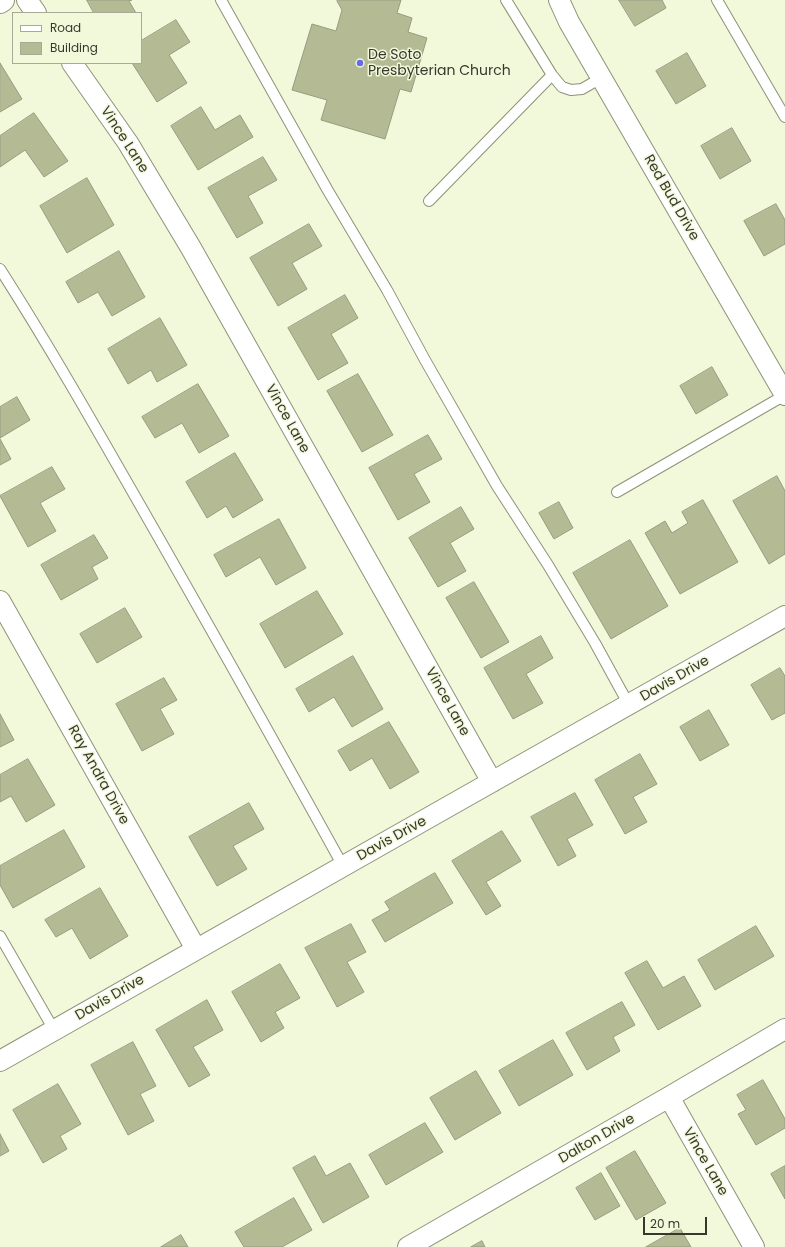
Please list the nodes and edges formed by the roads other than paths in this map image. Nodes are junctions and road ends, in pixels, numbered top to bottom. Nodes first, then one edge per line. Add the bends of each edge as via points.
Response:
1 (3, 0) edge
2 (27, 0) edge
3 (221, 0) edge
4 (506, 0) edge
5 (559, 0) edge
6 (716, 0) edge
7 (0, 2) edge
8 (35, 12) edge
9 (73, 64) edge
10 (552, 75) junction
11 (601, 78) junction
12 (785, 117) edge
13 (429, 201) dead end
14 (0, 269) edge
15 (785, 395) edge
16 (617, 492) dead end
17 (0, 601) edge
18 (785, 616) edge
19 (629, 705) junction
20 (492, 782) junction
21 (343, 866) junction
22 (0, 936) edge
23 (196, 949) junction
24 (785, 1029) edge
25 (54, 1030) junction
26 (0, 1061) edge
27 (669, 1097) junction
28 (408, 1247) edge
29 (754, 1247) edge

1 - 7 main road
2 - 8 street
3 - 19 lane via 497,486 591,636
4 - 10 lane
5 - 11 street, Red Bud Drive
6 - 12 lane
9 - 20 street, Vince Lane via 128,143 190,248
10 - 11 lane via 562,88 571,90 582,89
10 - 13 lane
11 - 15 street, Red Bud Drive
14 - 21 lane via 65,375 180,575
15 - 16 lane
17 - 23 street, Ray Andra Drive
18 - 19 street, Davis Drive
19 - 20 street, Davis Drive
20 - 21 street, Davis Drive
21 - 23 street, Davis Drive
22 - 25 lane
23 - 25 street, Davis Drive
24 - 27 street, Dalton Drive
25 - 26 street, Davis Drive
27 - 28 street, Dalton Drive
27 - 29 street, Vince Lane

